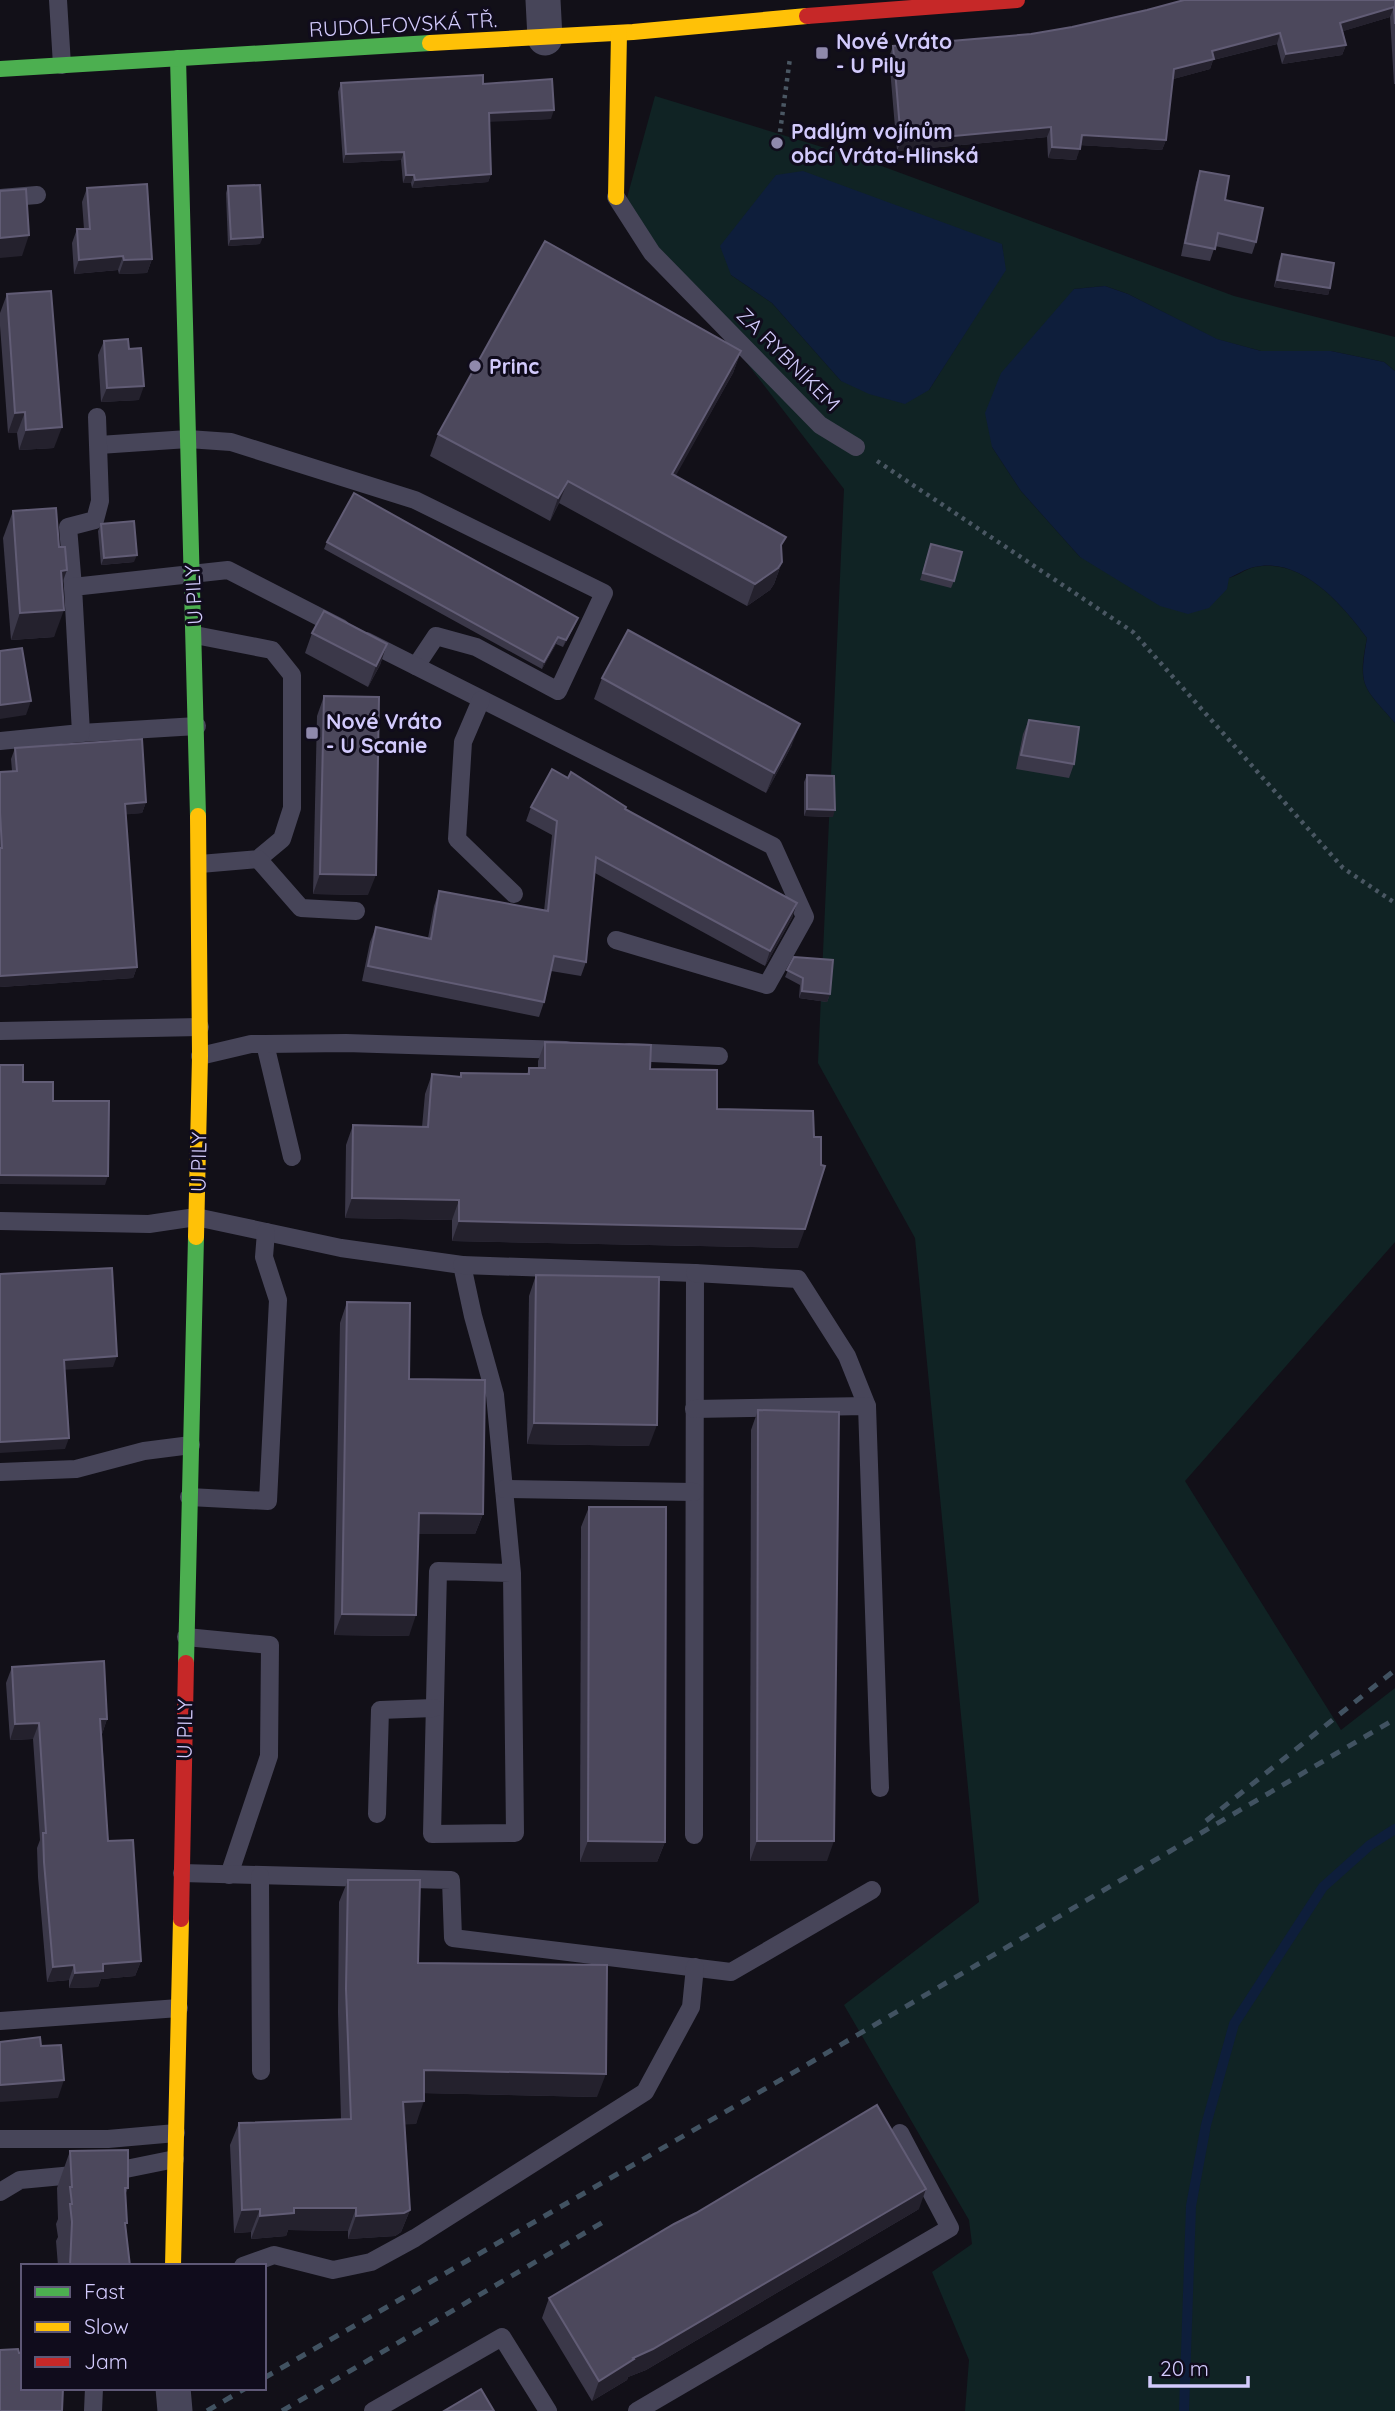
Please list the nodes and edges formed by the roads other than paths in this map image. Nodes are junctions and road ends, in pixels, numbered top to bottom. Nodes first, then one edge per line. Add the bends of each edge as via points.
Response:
1 (58, 0) edge
2 (543, 0) edge
3 (1017, 0) edge
4 (964, 2) edge
5 (619, 33) junction
6 (545, 38) junction
7 (178, 58) junction
8 (62, 65) junction
9 (0, 69) edge
10 (37, 195) dead end
11 (616, 197) joint
12 (0, 198) edge
13 (97, 417) dead end
14 (188, 439) junction
15 (99, 445) junction
16 (856, 447) road end
17 (191, 573) junction
18 (74, 587) junction
19 (195, 635) junction
20 (416, 666) junction
21 (481, 700) junction
22 (197, 726) junction
23 (81, 733) junction
24 (0, 741) edge
25 (257, 859) junction
26 (200, 864) junction
27 (514, 894) dead end
28 (356, 911) dead end
29 (616, 940) dead end
30 (200, 1027) junction
31 (0, 1031) edge
32 (265, 1044) junction
33 (581, 1051) edge
34 (608, 1052) edge
35 (200, 1056) junction
36 (719, 1056) dead end
37 (292, 1157) dead end
38 (196, 1217) junction
39 (0, 1221) edge
40 (266, 1232) junction
41 (462, 1265) junction
42 (695, 1273) junction
43 (867, 1406) junction
44 (694, 1409) junction
45 (191, 1445) junction
46 (0, 1472) edge
47 (504, 1489) junction
48 (694, 1492) junction
49 (189, 1497) junction
50 (512, 1573) junction
51 (186, 1637) junction
52 (434, 1708) junction
53 (880, 1788) dead end
54 (377, 1814) dead end
55 (694, 1835) dead end
56 (182, 1873) junction
57 (229, 1875) junction
58 (260, 1875) junction
59 (872, 1890) dead end
60 (695, 1967) junction
61 (178, 2008) junction
62 (0, 2021) edge
63 (261, 2071) dead end
64 (176, 2133) junction
65 (900, 2133) dead end
66 (0, 2139) edge
67 (175, 2159) junction
68 (0, 2192) edge
69 (173, 2264) edge
70 (249, 2264) edge
71 (94, 2390) edge
72 (173, 2390) edge
73 (93, 2411) edge
74 (175, 2411) edge
75 (373, 2411) edge
76 (548, 2411) edge
77 (637, 2411) edge

1 - 8 lane
2 - 6 street
3 - 4 street, RUDOLFOVSKÁ TŘ.
4 - 5 street, RUDOLFOVSKÁ TŘ.
5 - 6 street, RUDOLFOVSKÁ TŘ.
5 - 11 street, ZA RYBNÍKEM
6 - 7 street, RUDOLFOVSKÁ TŘ.
7 - 8 street, RUDOLFOVSKÁ TŘ.
7 - 14 street, U PILY
8 - 9 street, RUDOLFOVSKÁ TŘ.
10 - 12 lane
11 - 16 lane, ZA RYBNÍKEM via 652,253 820,425
13 - 15 lane
14 - 15 lane
14 - 17 street, U PILY
14 - 20 lane via 231,442 415,500 604,593 558,691 475,647 436,636
15 - 18 lane via 100,500 95,520 68,527
17 - 18 lane
17 - 19 street, U PILY
17 - 20 lane via 228,570
18 - 23 lane
19 - 22 street, U PILY
19 - 25 lane via 272,650 292,675 292,808 282,839
20 - 21 lane
21 - 27 lane via 463,742 457,839
21 - 29 lane via 773,846 805,917 767,985
22 - 23 lane
22 - 26 street, U PILY
23 - 24 lane
25 - 26 lane
25 - 28 lane via 301,908
26 - 30 street, U PILY
30 - 31 lane
30 - 35 street, U PILY
32 - 33 lane
32 - 35 lane
32 - 37 lane
34 - 36 lane
35 - 38 street, U PILY
38 - 39 lane via 149,1224
38 - 40 lane
38 - 45 street, U PILY
40 - 41 lane
40 - 49 lane via 264,1257 278,1300 268,1501
41 - 42 lane
41 - 47 lane via 495,1395
42 - 43 lane via 798,1279 848,1356
42 - 44 lane
43 - 44 lane
43 - 53 lane
44 - 48 lane
45 - 46 lane via 144,1451 76,1469
45 - 49 street, U PILY
47 - 48 lane
47 - 50 lane
48 - 55 lane
49 - 51 street, U PILY
50 - 52 lane via 438,1571
50 - 52 lane via 515,1833 432,1834
51 - 56 street, U PILY
51 - 57 lane via 270,1645 269,1756
52 - 54 lane via 380,1710
56 - 57 lane
56 - 61 street, U PILY
57 - 58 lane
58 - 60 lane via 452,1880 453,1938
58 - 63 lane
59 - 60 lane via 731,1972
60 - 70 lane via 691,2007 645,2092 370,2262 333,2270 274,2255
61 - 62 lane
61 - 64 street, U PILY
64 - 66 lane via 108,2139
64 - 67 street, U PILY
65 - 77 lane via 950,2228
67 - 68 lane via 116,2171 20,2180
67 - 69 street, U PILY
71 - 73 lane
72 - 74 street
75 - 76 lane via 502,2337

